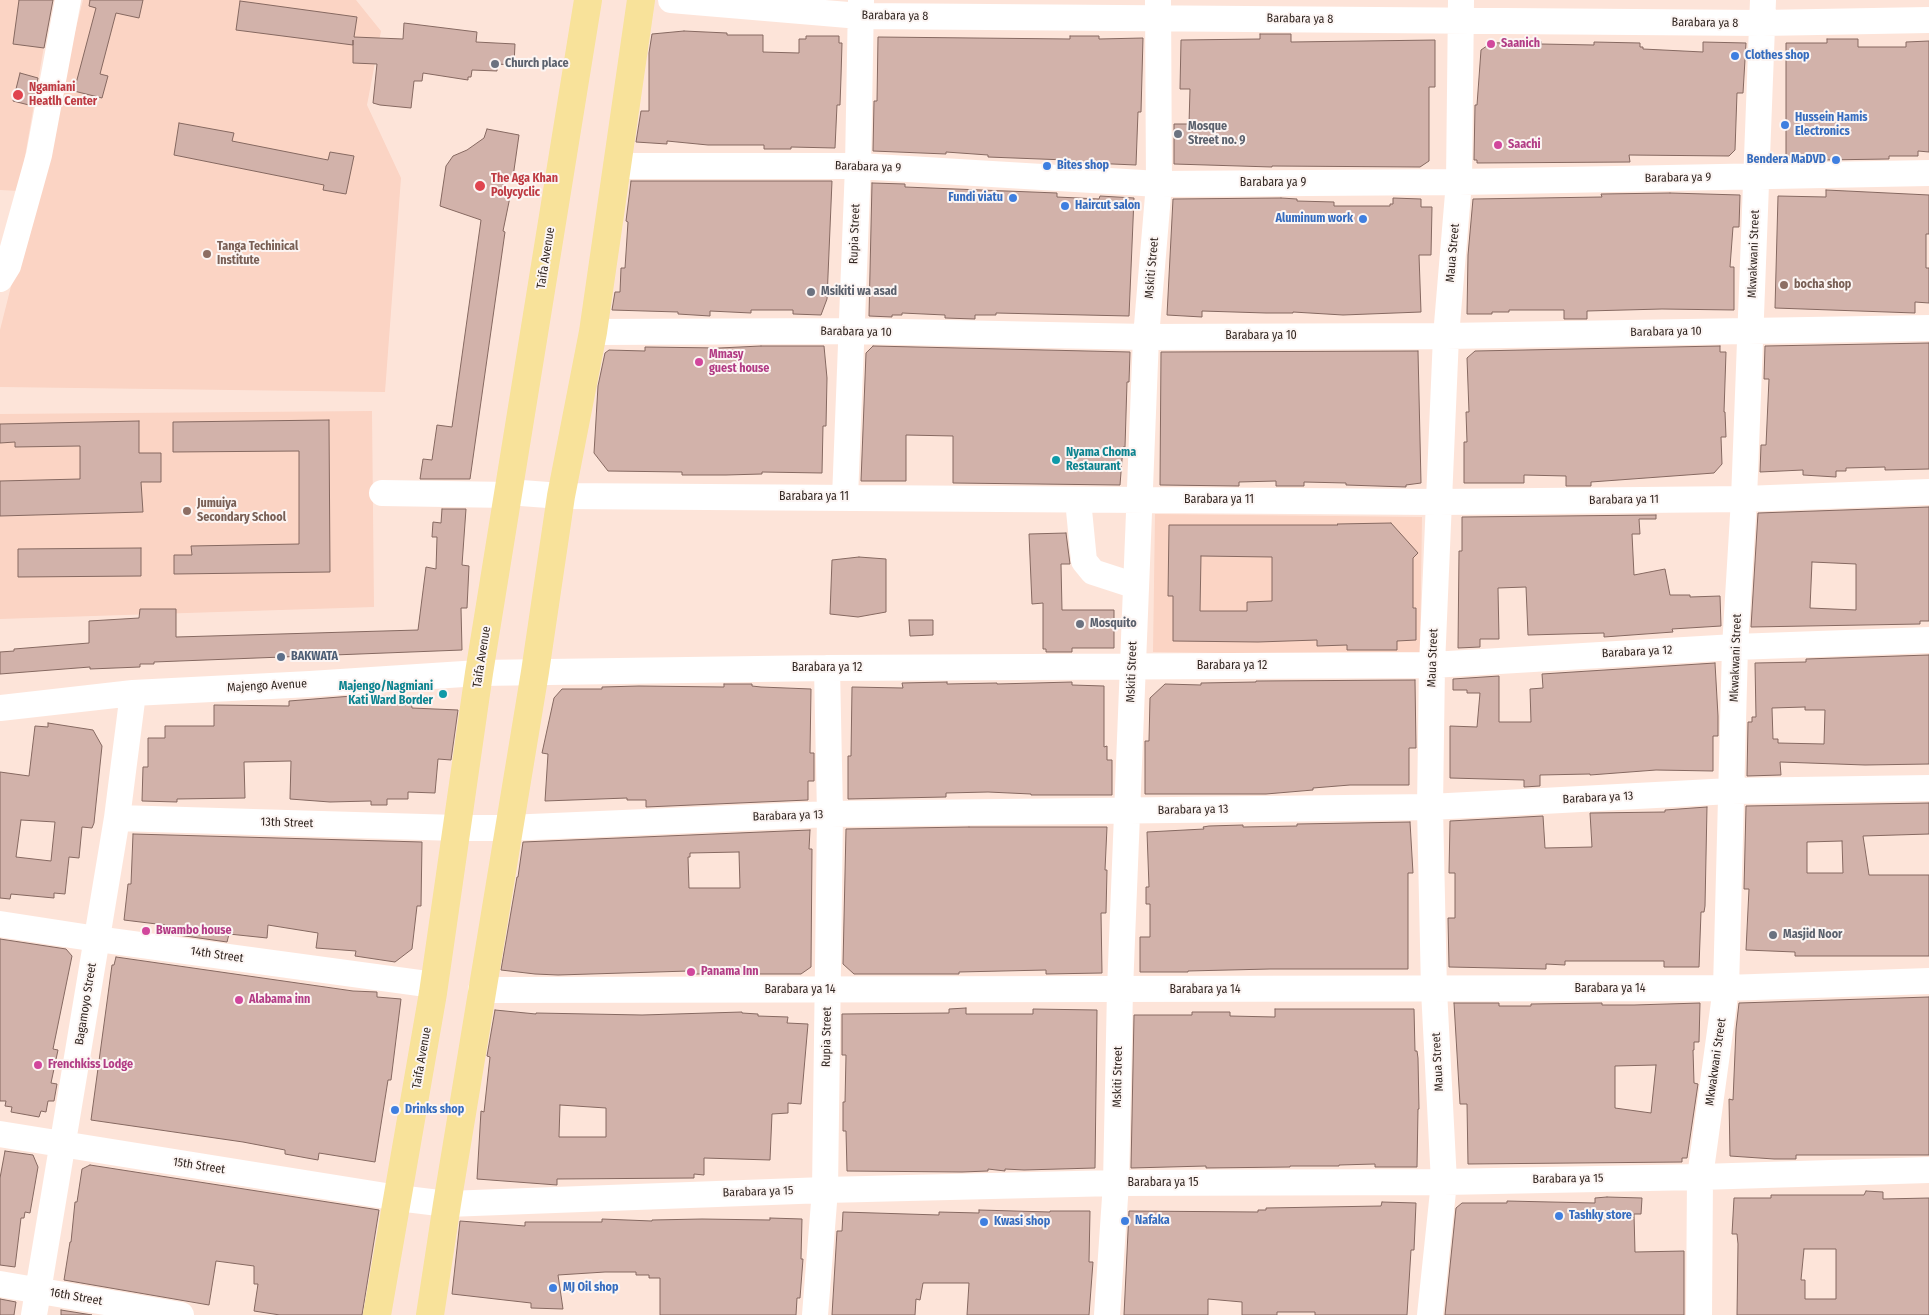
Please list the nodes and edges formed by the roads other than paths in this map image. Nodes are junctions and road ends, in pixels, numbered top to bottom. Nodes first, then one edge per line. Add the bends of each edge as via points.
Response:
1 (68, 0) edge
2 (588, 0) edge
3 (642, 0) edge
4 (671, 0) edge
5 (860, 8) edge
6 (1158, 9) edge
7 (1461, 10) edge
8 (1762, 12) edge
9 (1929, 20) edge
10 (617, 166) junction
11 (858, 166) junction
12 (1929, 173) edge
13 (1757, 177) junction
14 (1459, 182) junction
15 (1159, 184) junction
16 (0, 279) edge
17 (1929, 328) edge
18 (851, 331) junction
19 (1751, 331) junction
20 (593, 332) junction
21 (1446, 336) junction
22 (1146, 337) junction
23 (1929, 492) edge
24 (382, 493) dead end
25 (509, 493) junction
26 (561, 496) junction
27 (845, 498) junction
28 (1744, 499) junction
29 (1078, 500) junction
30 (1139, 500) junction
31 (1439, 502) junction
32 (1136, 586) junction
33 (1929, 640) edge
34 (1735, 646) junction
35 (1432, 665) junction
36 (1132, 667) junction
37 (827, 668) junction
38 (535, 672) junction
39 (479, 673) junction
40 (133, 693) junction
41 (0, 708) edge
42 (1929, 788) edge
43 (1732, 792) junction
44 (1430, 807) junction
45 (1127, 811) junction
46 (830, 814) junction
47 (117, 818) junction
48 (457, 828) junction
49 (508, 828) junction
50 (0, 924) edge
51 (97, 939) junction
52 (1929, 981) edge
53 (434, 985) junction
54 (1726, 988) junction
55 (481, 990) junction
56 (828, 990) junction
57 (1120, 990) junction
58 (1434, 990) junction
59 (0, 1134) edge
60 (63, 1144) junction
61 (1929, 1170) edge
62 (1700, 1177) junction
63 (1444, 1182) junction
64 (1116, 1183) junction
65 (825, 1190) junction
66 (398, 1198) junction
67 (447, 1204) junction
68 (0, 1284) edge
69 (36, 1303) edge
70 (181, 1315) edge
71 (377, 1315) edge
72 (430, 1315) edge
73 (815, 1315) edge
74 (1107, 1315) edge
75 (1430, 1315) edge
76 (1699, 1315) edge

1 - 16 street via 39,155 8,266
2 - 25 main road, Taifa Avenue
3 - 10 main road
4 - 5 street, Barabara ya 8
5 - 6 street, Barabara ya 8
5 - 11 street, Rupia Street
6 - 7 street, Barabara ya 8
6 - 15 street, Mskiti Street
7 - 8 street, Barabara ya 8
7 - 14 street, Maua Street
8 - 9 street, Barabara ya 8
8 - 13 street, Mkwakwani Street
10 - 11 street, Barabara ya 9
10 - 20 main road
11 - 15 street, Barabara ya 9
11 - 18 street, Rupia Street
12 - 13 street, Barabara ya 9
13 - 14 street, Barabara ya 9
13 - 19 street, Mkwakwani Street
14 - 15 street, Barabara ya 9
14 - 21 street, Maua Street
15 - 22 street, Mskiti Street
17 - 19 street, Barabara ya 10
18 - 20 street, Barabara ya 10
18 - 22 street, Barabara ya 10
18 - 27 street, Rupia Street
19 - 21 street, Barabara ya 10
19 - 28 street, Mkwakwani Street
20 - 26 main road
21 - 22 street, Barabara ya 10
21 - 31 street, Maua Street
22 - 30 street, Mskiti Street
23 - 28 street, Barabara ya 11
24 - 25 street, Barabara ya 11
25 - 26 street, Barabara ya 11
25 - 39 main road, Taifa Avenue
26 - 27 street, Barabara ya 11
26 - 38 main road
27 - 29 street, Barabara ya 11
28 - 31 street, Barabara ya 11
28 - 34 street, Mkwakwani Street
29 - 30 street, Barabara ya 11
29 - 32 street via 1084,561 1092,572
30 - 31 street, Barabara ya 11
30 - 32 street, Mskiti Street
31 - 35 street, Maua Street
32 - 36 street, Mskiti Street
33 - 34 street, Barabara ya 12
34 - 35 street, Barabara ya 12
34 - 43 street, Mkwakwani Street
35 - 36 street, Barabara ya 12
35 - 44 street, Maua Street
36 - 37 street, Barabara ya 12
36 - 45 street, Mskiti Street
37 - 38 street, Barabara ya 12
37 - 46 street, Rupia Street
38 - 39 street, Majengo Avenue
38 - 49 main road
39 - 40 street, Majengo Avenue
39 - 48 main road, Taifa Avenue
40 - 41 street, Majengo Avenue
40 - 47 street, Bagamoyo Street
42 - 43 street, Barabara ya 13
43 - 44 street, Barabara ya 13
43 - 54 street, Mkwakwani Street
44 - 45 street, Barabara ya 13
44 - 58 street, Maua Street
45 - 46 street, Barabara ya 13
45 - 57 street, Mskiti Street
46 - 49 street, Barabara ya 13
46 - 56 street, Rupia Street
47 - 48 street, 13th Street
47 - 51 street, Bagamoyo Street
48 - 49 street, Barabara ya 13
48 - 53 main road, Taifa Avenue
49 - 55 main road
50 - 51 street, 14th Street
51 - 53 street, 14th Street
51 - 60 street, Bagamoyo Street
52 - 54 street, Barabara ya 14
53 - 66 main road, Taifa Avenue
54 - 58 street, Barabara ya 14
54 - 62 street, Mkwakwani Street
55 - 56 street, Barabara ya 14
55 - 67 main road
56 - 57 street, Barabara ya 14
56 - 65 street, Rupia Street
57 - 58 street, Barabara ya 14
57 - 64 street, Mskiti Street
58 - 63 street, Maua Street
59 - 60 street, 15th Street
60 - 66 street, 15th Street
60 - 69 street, Bagamoyo Street
61 - 62 street, Barabara ya 15
62 - 63 street, Barabara ya 15
62 - 76 street, Mkwakwani Street
63 - 64 street, Barabara ya 15
63 - 75 street, Maua Street
64 - 65 street, Barabara ya 15
64 - 74 street, Mskiti Street
65 - 67 street, Barabara ya 15
65 - 73 street, Rupia Street
66 - 67 street, Barabara ya 15
66 - 71 main road, Taifa Avenue
67 - 72 main road
68 - 69 street, 16th Street
69 - 70 street, 16th Street

